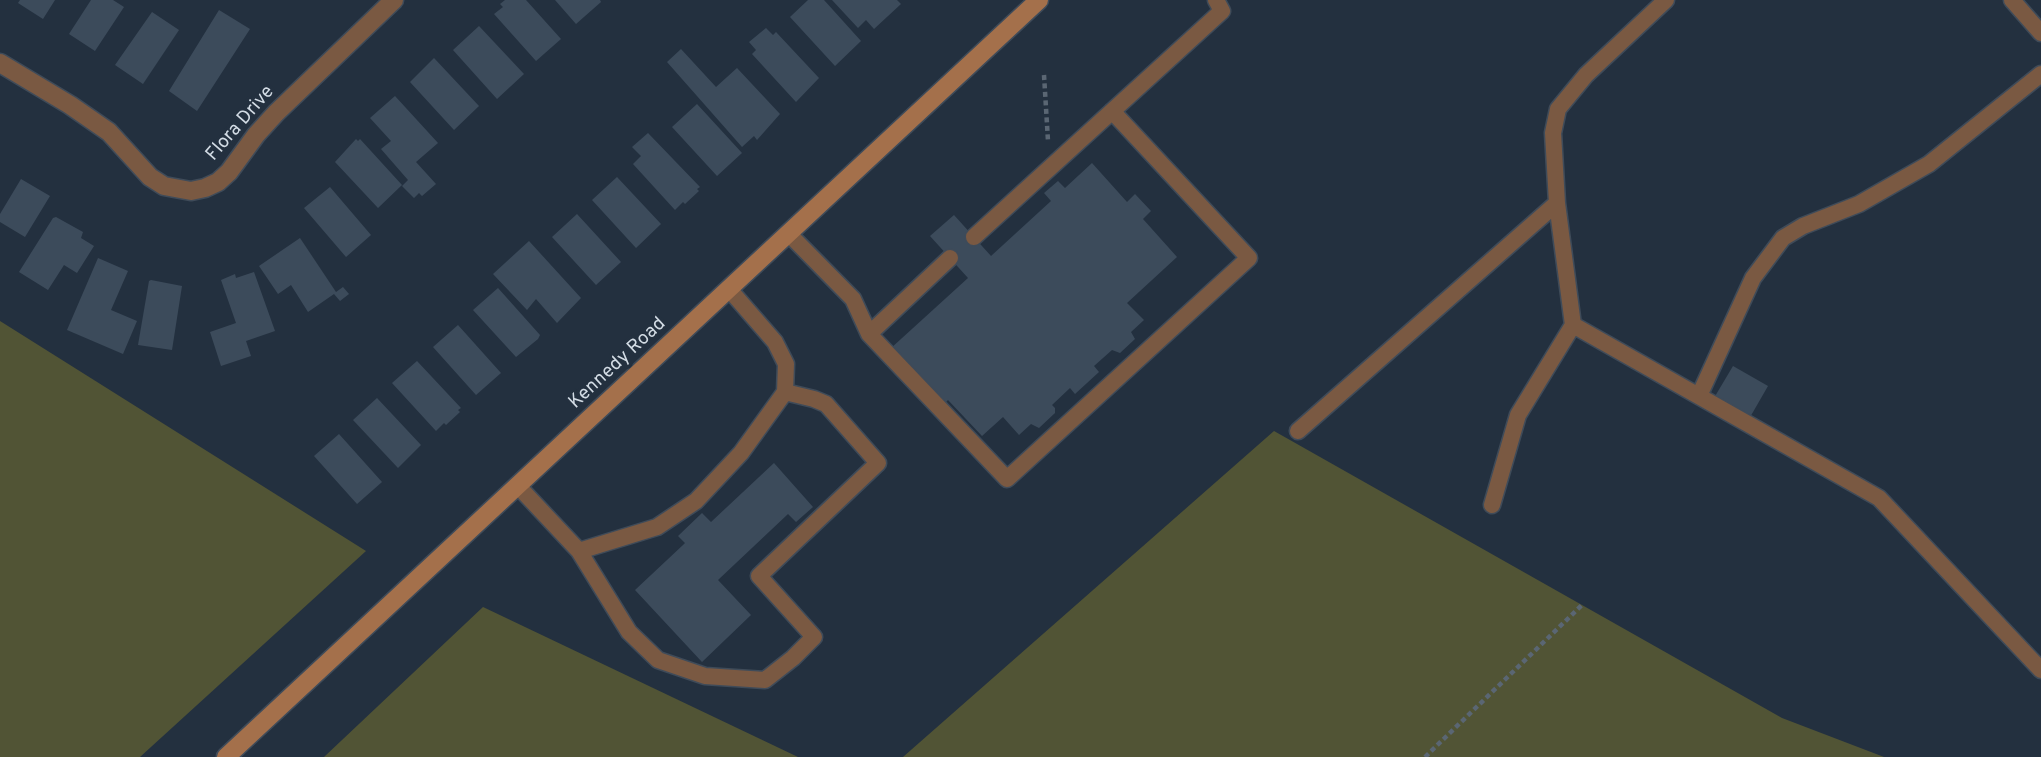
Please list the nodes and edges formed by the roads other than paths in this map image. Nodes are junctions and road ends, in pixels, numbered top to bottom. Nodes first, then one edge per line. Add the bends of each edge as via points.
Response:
1 (394, 0) edge
2 (1039, 0) edge
3 (1216, 0) edge
4 (1666, 0) edge
5 (2012, 0) edge
6 (2041, 33) edge
7 (0, 63) edge
8 (2041, 74) edge
9 (1112, 111) junction
10 (1557, 204) junction
11 (789, 233) junction
12 (974, 236) dead end
13 (950, 258) dead end
14 (729, 289) junction
15 (1573, 325) junction
16 (869, 334) junction
17 (785, 392) junction
18 (1699, 396) junction
19 (1298, 431) dead end
20 (518, 486) junction
21 (1492, 505) dead end
22 (579, 551) junction
23 (2041, 670) edge
24 (226, 757) edge

1 - 7 street, Flora Drive via 276,113 229,172 218,182 191,191 164,186 150,177 109,132
2 - 11 main road, Kennedy Road
3 - 9 lane via 1222,11
4 - 10 lane via 1586,75 1558,109 1553,133
5 - 6 lane
8 - 18 lane via 1928,164 1859,204 1783,239 1753,278
9 - 12 lane
9 - 16 lane via 1249,258 1007,479
10 - 15 lane
10 - 19 lane
11 - 14 main road, Kennedy Road
11 - 16 lane via 853,299
13 - 16 lane
14 - 17 lane via 775,342 786,364
14 - 20 main road, Kennedy Road
15 - 18 lane
15 - 21 lane via 1518,415
17 - 22 lane via 741,453 696,501 657,527
17 - 22 lane via 826,404 878,463 759,576 814,637 765,680 705,676 658,660 629,632
18 - 23 lane via 1879,498
20 - 22 lane
20 - 24 main road, Kennedy Road

